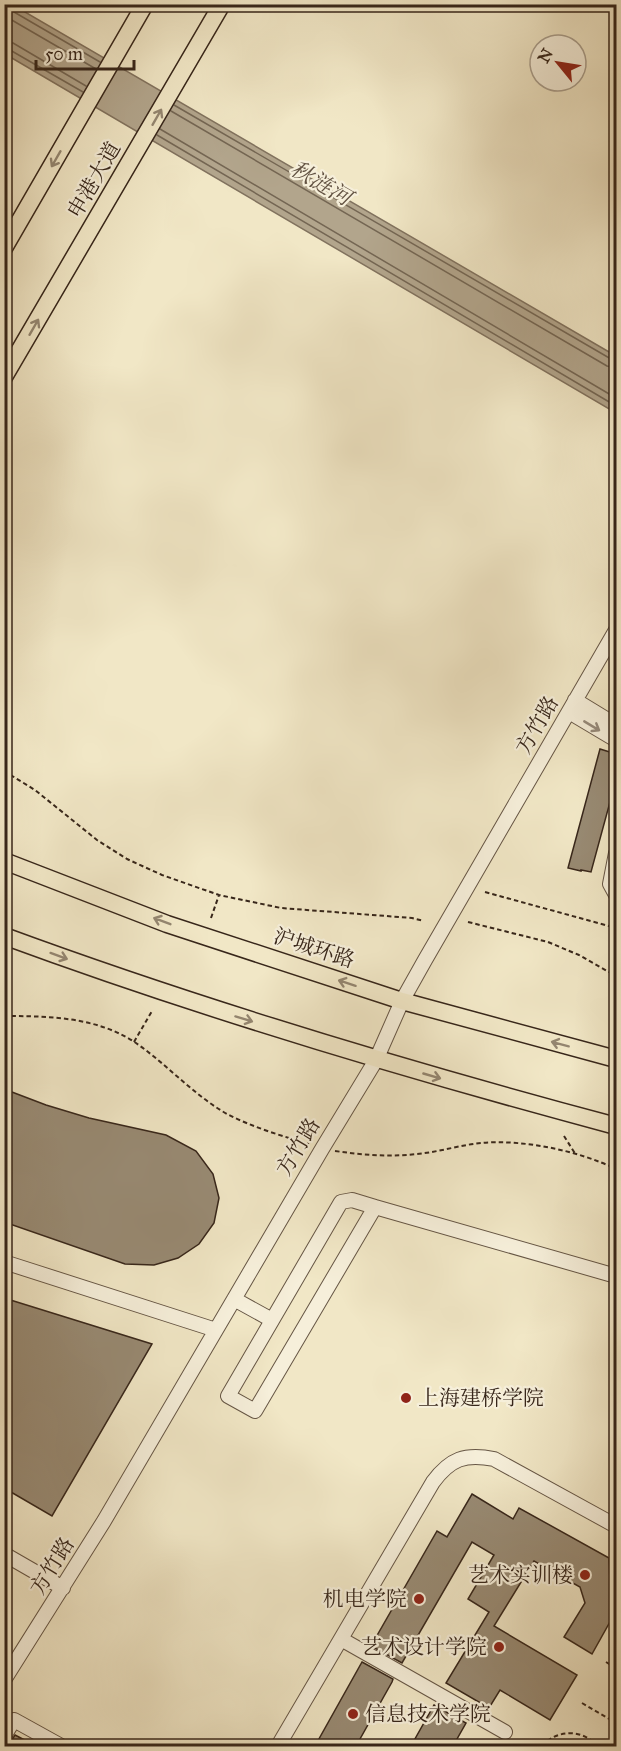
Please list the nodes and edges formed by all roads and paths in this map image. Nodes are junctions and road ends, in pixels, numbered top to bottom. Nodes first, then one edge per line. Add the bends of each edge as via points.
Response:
1 (145, 4) edge
2 (222, 4) edge
3 (4, 248) edge
4 (4, 378) edge
5 (616, 630) edge
6 (572, 706) junction
7 (616, 725) edge
8 (616, 740) edge
9 (4, 771) edge
10 (616, 853) edge
11 (4, 861) edge
12 (485, 892) dead end
13 (219, 895) junction
14 (616, 895) edge
15 (211, 918) dead end
16 (424, 921) dead end
17 (468, 922) dead end
18 (616, 928) edge
19 (4, 936) edge
20 (616, 976) edge
21 (402, 1001) junction
22 (152, 1011) dead end
23 (4, 1016) edge
24 (134, 1042) junction
25 (616, 1059) edge
26 (376, 1060) junction
27 (616, 1126) edge
28 (564, 1136) dead end
29 (321, 1149) junction
30 (576, 1155) junction
31 (616, 1169) edge
32 (375, 1207) junction
33 (4, 1262) edge
34 (616, 1276) edge
35 (234, 1299) junction
36 (272, 1320) junction
37 (216, 1330) junction
38 (616, 1526) edge
39 (616, 1545) edge
40 (4, 1554) edge
41 (616, 1587) edge
42 (63, 1588) junction
43 (341, 1639) junction
44 (606, 1662) dead end
45 (616, 1668) edge
46 (4, 1680) edge
47 (582, 1703) dead end
48 (616, 1723) edge
49 (505, 1732) dead end
50 (4, 1736) edge
51 (61, 1746) edge
52 (279, 1746) edge
53 (542, 1746) edge
54 (597, 1746) edge

1 -> 3 main road, 申港大道
4 -> 2 main road, 申港大道
5 - 6 street, 方竹路
6 - 7 street
6 -> 8 street
6 - 21 street, 方竹路
9 - 13 path via 127,859
10 - 14 street via 610,884
21 -> 11 main road, 沪城环路 via 167,924
12 - 18 path
13 - 15 path
13 - 16 path via 281,908
17 - 20 path via 548,942
19 -> 26 main road via 215,1010
25 -> 21 main road, 沪城环路
21 - 26 street, 方竹路
22 - 24 path
23 - 24 path via 59,1017 95,1025
24 - 29 path via 188,1088 228,1114
26 -> 27 main road
26 - 29 street, 方竹路
28 - 30 path
29 - 30 path via 374,1157 517,1142
29 - 35 street, 方竹路
30 - 31 path
32 - 34 street
32 - 36 street via 352,1200 341,1202
32 - 36 street via 255,1411 228,1396
33 - 37 street
35 - 36 street
35 - 37 street, 方竹路
37 - 42 street, 方竹路
38 - 43 street via 494,1459 480,1456 451,1462 433,1482
39 - 41 path
40 - 42 street
42 - 46 street, 方竹路
43 - 49 street
43 - 52 street
44 - 45 path
47 - 48 path
50 - 51 street via 14,1720
53 - 54 path via 558,1735 570,1733

